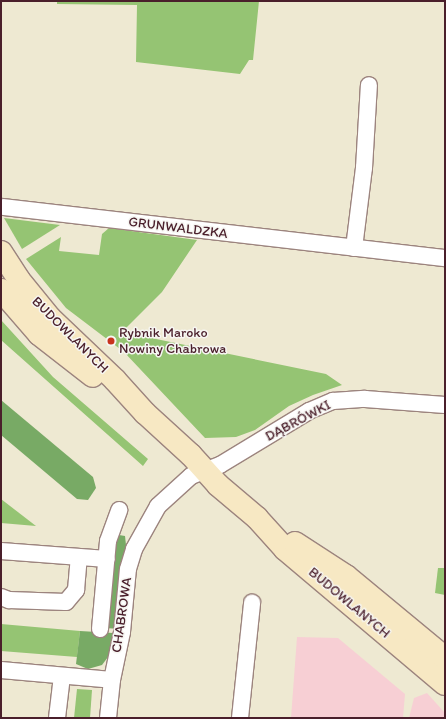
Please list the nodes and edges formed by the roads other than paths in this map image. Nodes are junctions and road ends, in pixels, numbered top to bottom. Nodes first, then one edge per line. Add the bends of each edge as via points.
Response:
1 (369, 85) dead end
2 (3, 208) dead end
3 (354, 248) junction
4 (1, 252) edge
5 (445, 258) edge
6 (1, 290) edge
7 (445, 405) edge
8 (145, 413) junction
9 (206, 471) junction
10 (118, 510) dead end
11 (257, 518) junction
12 (1, 551) edge
13 (79, 557) junction
14 (107, 559) junction
15 (1, 597) edge
16 (252, 603) dead end
17 (100, 629) dead end
18 (445, 658) edge
19 (1, 670) edge
20 (62, 676) junction
21 (112, 680) junction
22 (445, 684) edge
23 (57, 718) edge
24 (108, 718) edge
25 (240, 718) edge

1 - 3 street via 364,168
2 - 3 street, GRUNWALDZKA
3 - 5 street, GRUNWALDZKA
4 - 8 main road, BUDOWLANYCH via 42,310 115,380
6 - 8 main road, BUDOWLANYCH via 24,319 52,346
7 - 9 street, DĄBRÓWKI via 365,398 333,401 308,411 227,461
8 - 9 main road, BUDOWLANYCH
9 - 11 main road, BUDOWLANYCH via 219,487
9 - 21 street, CHABROWA via 191,476 164,500 134,549 128,569 122,632
10 - 14 street via 108,541
11 - 18 main road, BUDOWLANYCH via 346,576
11 - 22 main road, BUDOWLANYCH via 285,549
12 - 13 street
13 - 14 street
13 - 15 street via 76,590 66,602 9,600
14 - 17 street
16 - 25 street
19 - 20 street
20 - 21 street
20 - 23 street
21 - 24 street, CHABROWA

